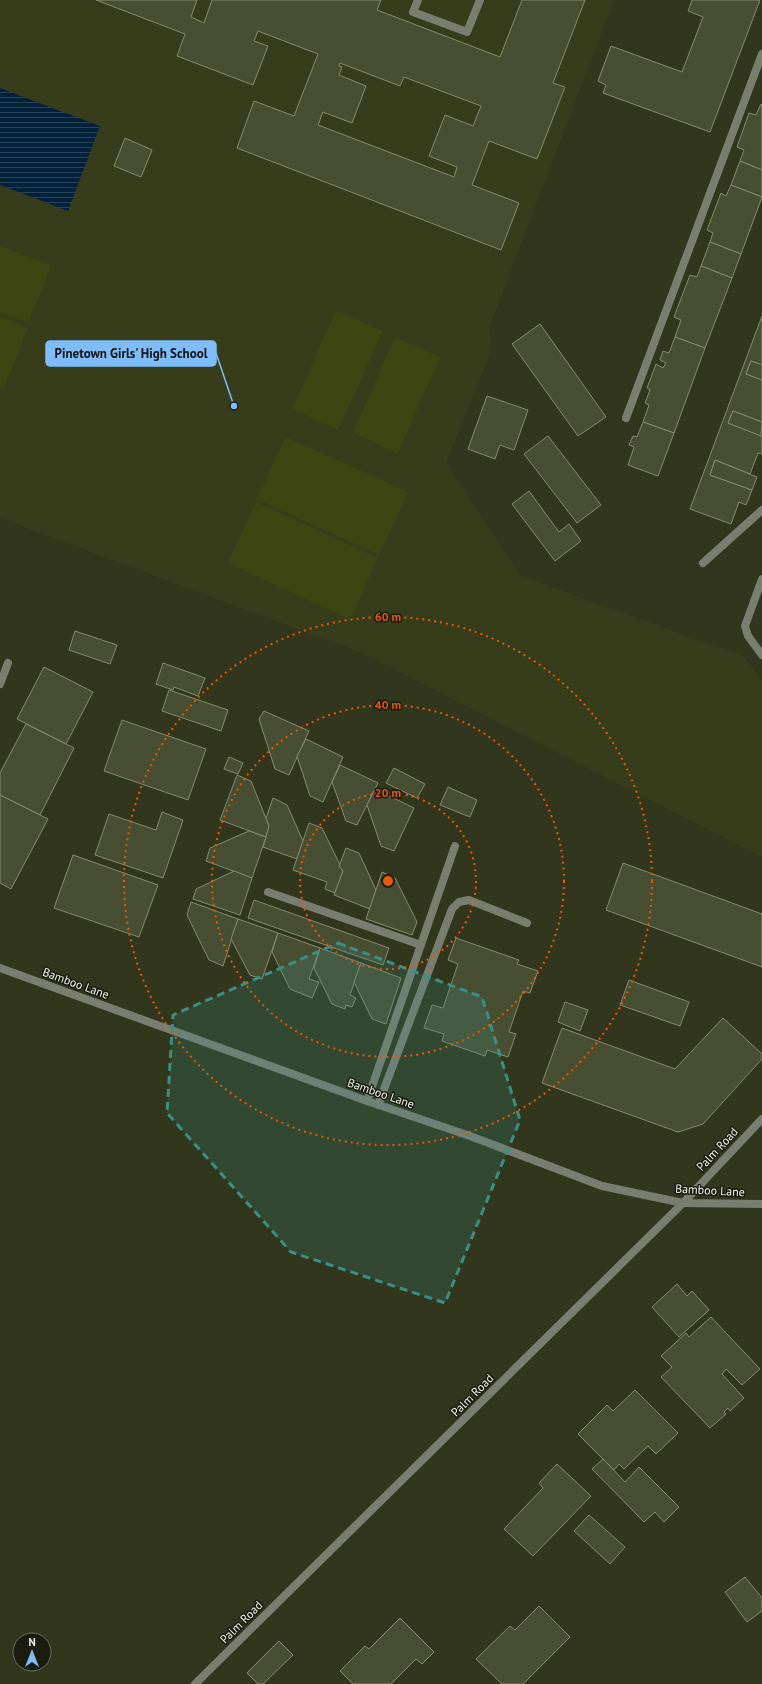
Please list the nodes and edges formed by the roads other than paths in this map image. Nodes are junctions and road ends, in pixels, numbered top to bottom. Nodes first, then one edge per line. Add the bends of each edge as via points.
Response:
1 (418, 0) edge
2 (480, 0) edge
3 (762, 54) edge
4 (626, 418) dead end
5 (762, 510) edge
6 (703, 564) dead end
7 (762, 578) edge
8 (762, 655) edge
9 (8, 663) dead end
10 (0, 684) edge
11 (455, 846) dead end
12 (268, 892) dead end
13 (527, 923) dead end
14 (421, 945) junction
15 (0, 968) edge
16 (367, 1101) junction
17 (378, 1105) junction
18 (762, 1119) edge
19 (684, 1203) junction
20 (762, 1204) edge
21 (195, 1684) edge

1 - 2 street via 413,12 467,32
3 - 4 street
5 - 6 street
7 - 8 street via 745,626 748,636
9 - 10 street
11 - 14 street
12 - 14 street
13 - 17 street via 469,900 459,902 452,909
14 - 16 street
15 - 16 street, Bamboo Lane
16 - 17 street, Bamboo Lane
17 - 19 street, Bamboo Lane via 470,1136 602,1186
18 - 19 street, Palm Road
19 - 20 street, Bamboo Lane
19 - 21 street, Palm Road

